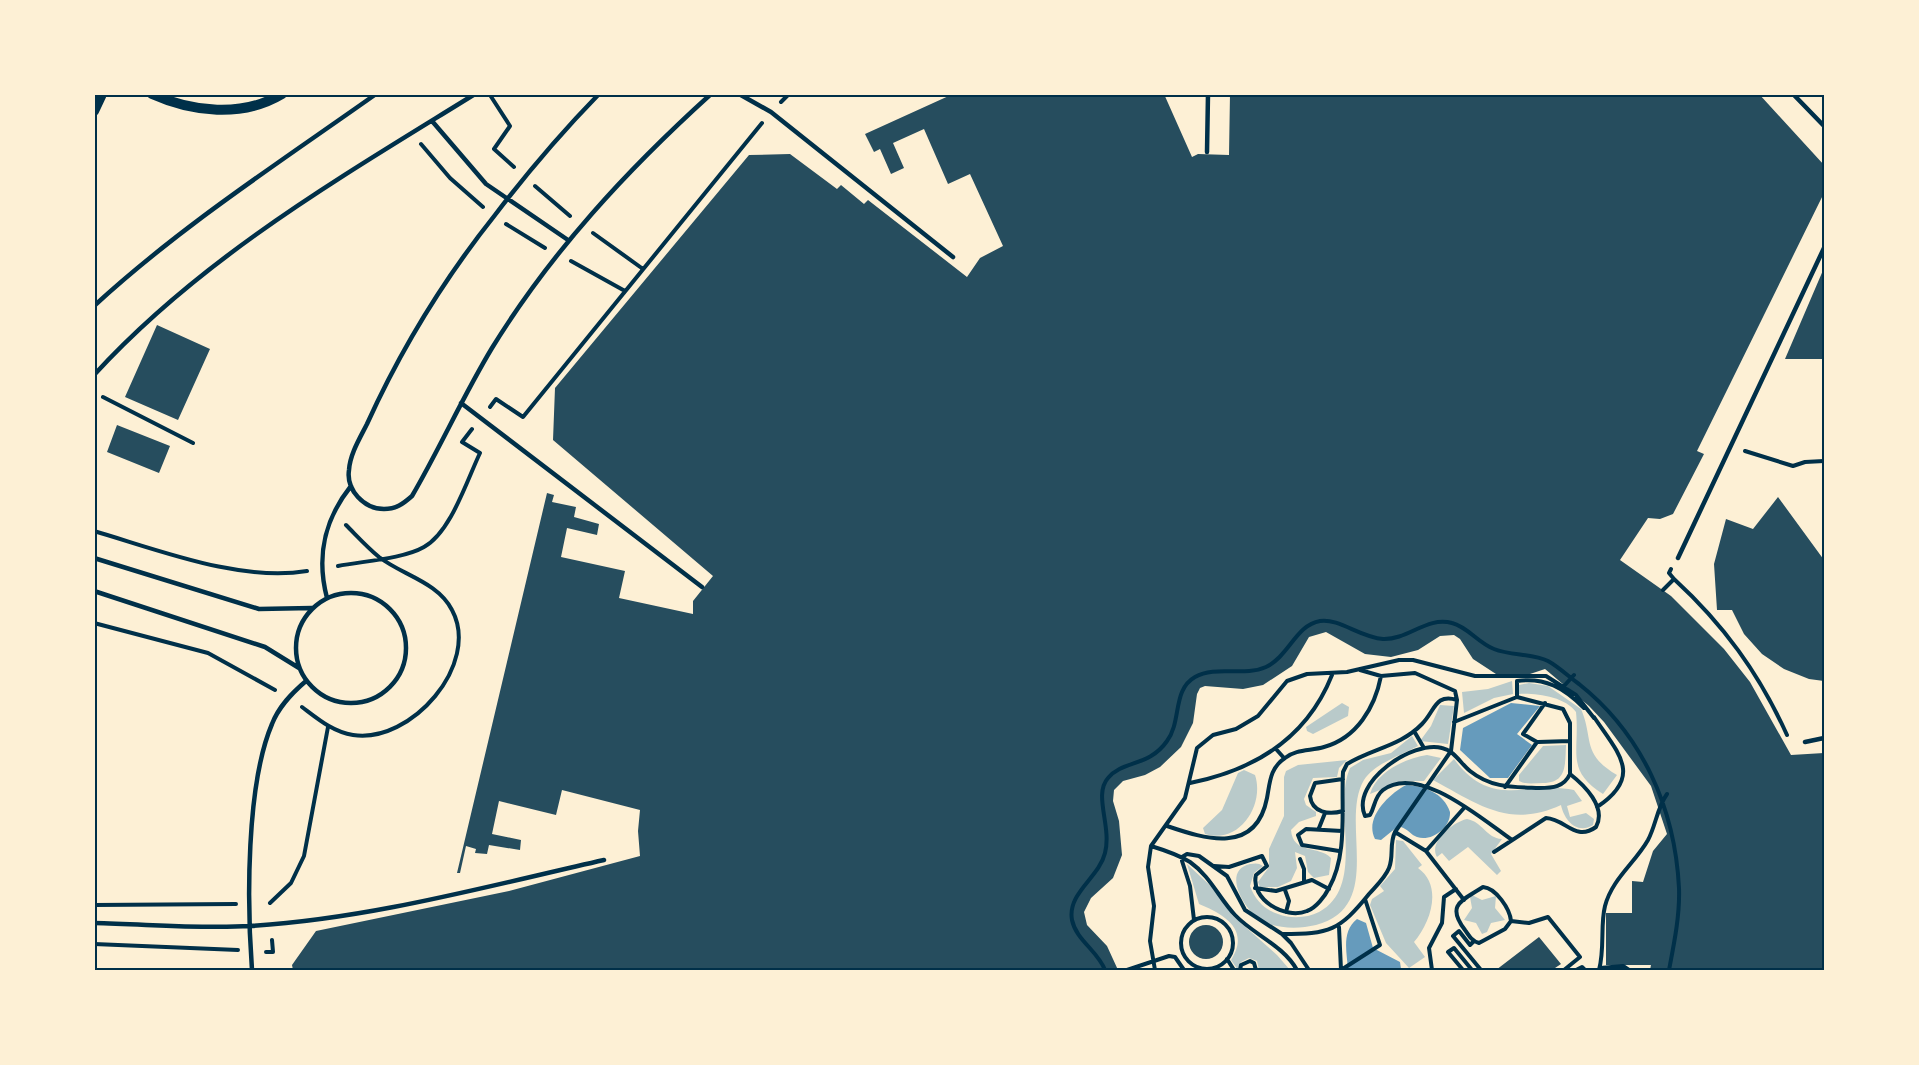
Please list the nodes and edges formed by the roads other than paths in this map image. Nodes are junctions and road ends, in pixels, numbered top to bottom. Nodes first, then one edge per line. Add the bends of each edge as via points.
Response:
1 (102, 94) edge
2 (152, 94) edge
3 (282, 94) edge
4 (376, 94) edge
5 (475, 94) edge
6 (599, 94) edge
7 (711, 94) edge
8 (739, 94) edge
9 (1208, 94) edge
10 (1793, 94) edge
11 (94, 111) edge
12 (432, 121) junction
13 (1824, 126) edge
14 (1208, 152) dead end
15 (506, 200) junction
16 (568, 240) junction
17 (1824, 248) edge
18 (953, 257) dead end
19 (94, 306) edge
20 (94, 375) edge
21 (461, 403) junction
22 (351, 486) junction
23 (94, 558) edge
24 (1678, 558) road end
25 (702, 587) dead end
26 (94, 591) edge
27 (327, 598) junction
28 (312, 608) junction
29 (299, 668) junction
30 (306, 681) junction
31 (1824, 738) edge
32 (1805, 742) dead end
33 (604, 860) dead end
34 (94, 923) edge
35 (248, 926) junction
36 (252, 970) edge

1 - 11 street
2 - 3 street via 170,102 214,110 258,104
4 - 19 lane via 217,206 138,266
5 - 12 lane
6 - 15 lane
7 - 16 lane
8 - 18 lane via 771,112
9 - 14 lane
10 - 13 lane
12 - 15 lane via 473,172
12 - 20 lane via 224,257 150,318
15 - 16 lane
15 - 22 lane via 414,332 350,461
16 - 21 lane via 498,339
17 - 24 lane
21 - 22 lane via 416,491 403,504 378,509 366,504
21 - 25 lane
22 - 27 lane via 332,513 322,550
23 - 28 lane via 260,609
26 - 29 lane via 266,647
27 - 28 lane
27 - 30 lane via 345,593 364,594 382,602 405,633 402,671 391,687 375,698 357,703 338,702 320,694
28 - 29 lane via 296,636
29 - 30 lane
30 - 35 lane via 289,698 267,739 257,786
31 - 32 lane
33 - 35 lane via 374,909
34 - 35 lane
35 - 36 lane

